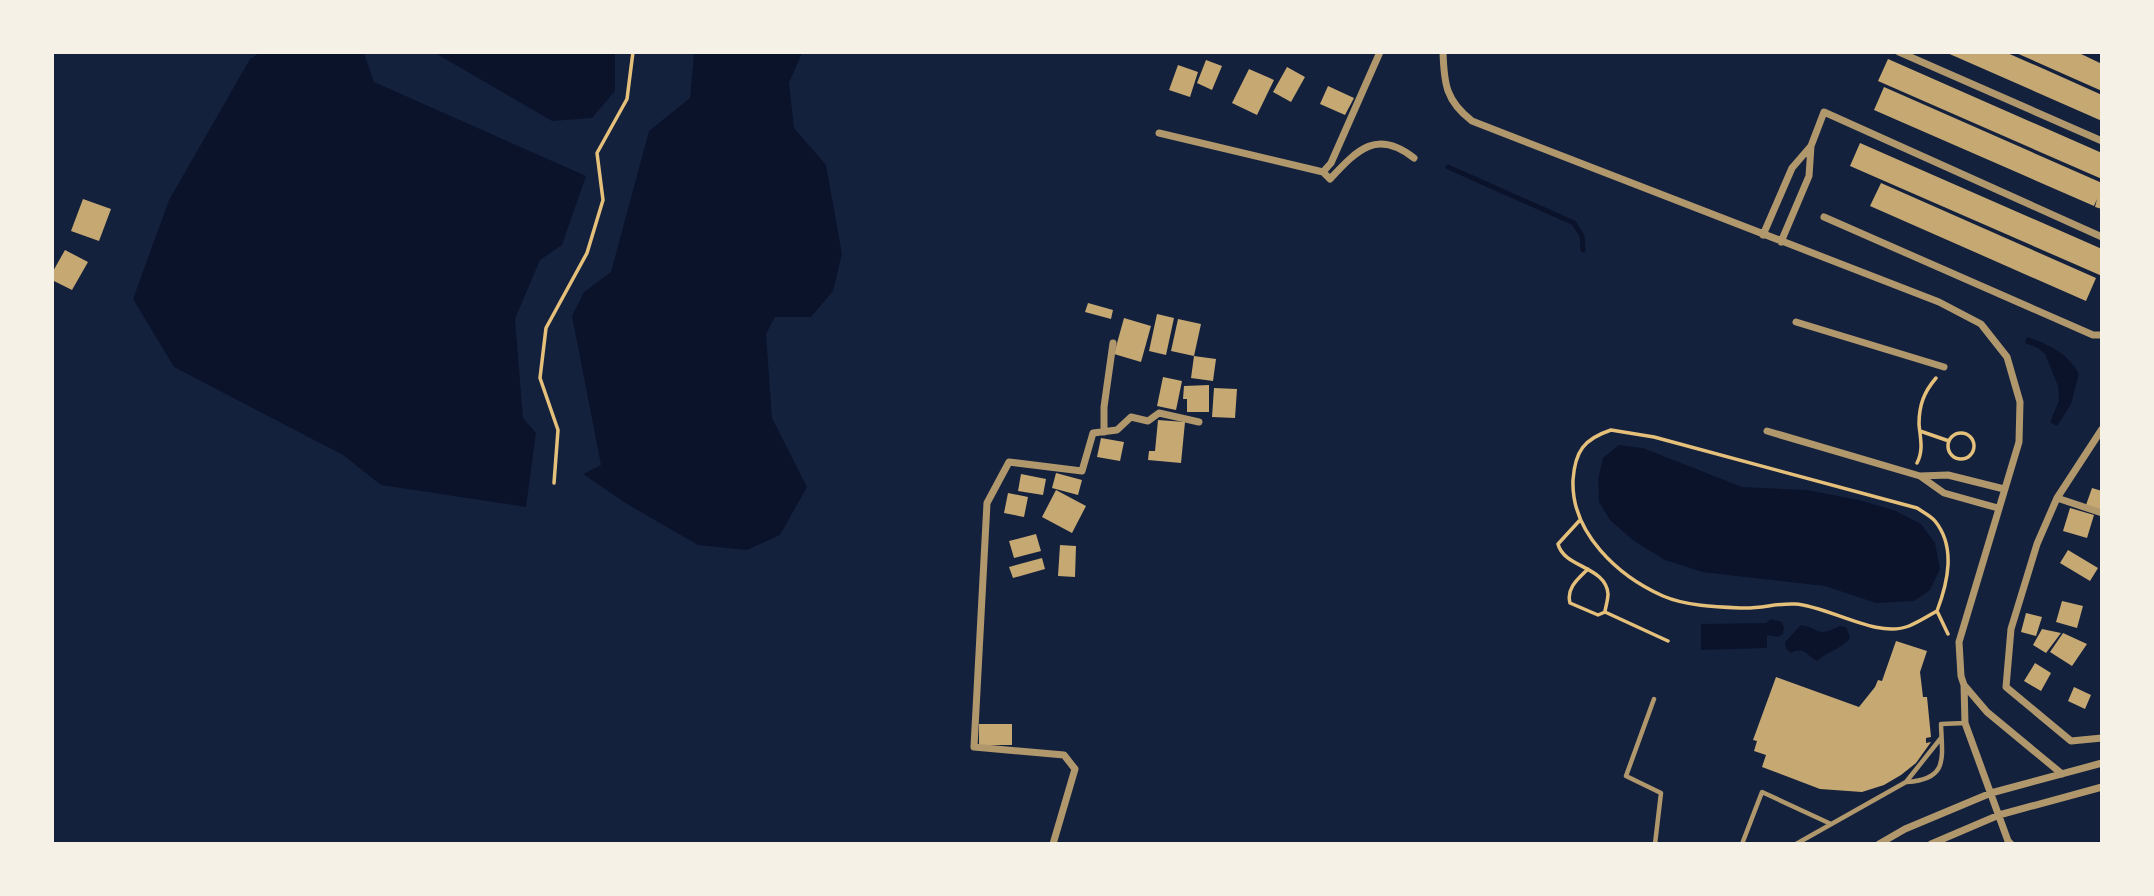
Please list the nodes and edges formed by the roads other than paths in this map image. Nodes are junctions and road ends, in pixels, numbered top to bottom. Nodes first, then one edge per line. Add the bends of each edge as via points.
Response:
1 (1380, 52) edge
2 (1443, 52) edge
3 (1899, 52) edge
4 (1159, 133) dead end
5 (2102, 141) edge
6 (1811, 146) junction
7 (1414, 159) dead end
8 (1323, 172) junction
9 (1824, 216) dead end
10 (1763, 235) junction
11 (2102, 237) edge
12 (1782, 242) junction
13 (1797, 322) dead end
14 (2097, 335) edge
15 (1113, 344) dead end
16 (1944, 367) road end
17 (1199, 422) dead end
18 (2102, 429) edge
19 (1767, 431) dead end
20 (1104, 432) junction
21 (1916, 475) junction
22 (2004, 489) junction
23 (2057, 498) junction
24 (1998, 508) junction
25 (2102, 513) edge
26 (1964, 685) junction
27 (1654, 699) dead end
28 (1965, 723) junction
29 (1941, 738) junction
30 (2102, 738) edge
31 (2102, 763) edge
32 (2062, 774) junction
33 (1906, 782) junction
34 (2102, 787) edge
35 (1991, 793) junction
36 (1999, 815) junction
37 (1831, 824) junction
38 (2009, 843) edge
39 (1053, 844) edge
40 (1655, 844) edge
41 (1742, 844) edge
42 (1796, 844) edge
43 (1879, 844) edge
44 (1931, 844) edge

1 - 8 street
2 - 10 street via 1443,77 1455,108 1472,121
3 - 5 street
4 - 8 street
6 - 10 street via 1792,168
6 - 11 street via 1824,112
6 - 12 street via 1809,176
7 - 8 street via 1398,146 1373,144 1354,153 1330,179
9 - 14 street
10 - 12 street
12 - 22 street via 1939,302 1981,324 2007,357 2021,402 2019,442
13 - 16 street
15 - 20 street
17 - 20 street via 1159,413 1149,421 1131,417 1117,430
18 - 23 street
19 - 21 street
20 - 39 street via 1093,433 1082,471 1009,462 987,503 974,747 1064,755 1075,769
21 - 22 street via 1948,475
21 - 24 street via 1944,493
22 - 24 street
23 - 25 street
23 - 30 street via 2037,544 2011,629 2006,687 2071,741
24 - 26 street via 1959,642
26 - 28 street
26 - 32 street via 1987,712
27 - 40 lane via 1626,776 1661,793
28 - 29 lane via 1941,724
28 - 35 street
29 - 33 lane
29 - 33 lane via 1936,774
31 - 32 street
32 - 35 street
33 - 37 lane
34 - 36 street
35 - 36 street
35 - 43 street
36 - 38 street
36 - 44 street
37 - 41 lane via 1762,792
37 - 42 lane

